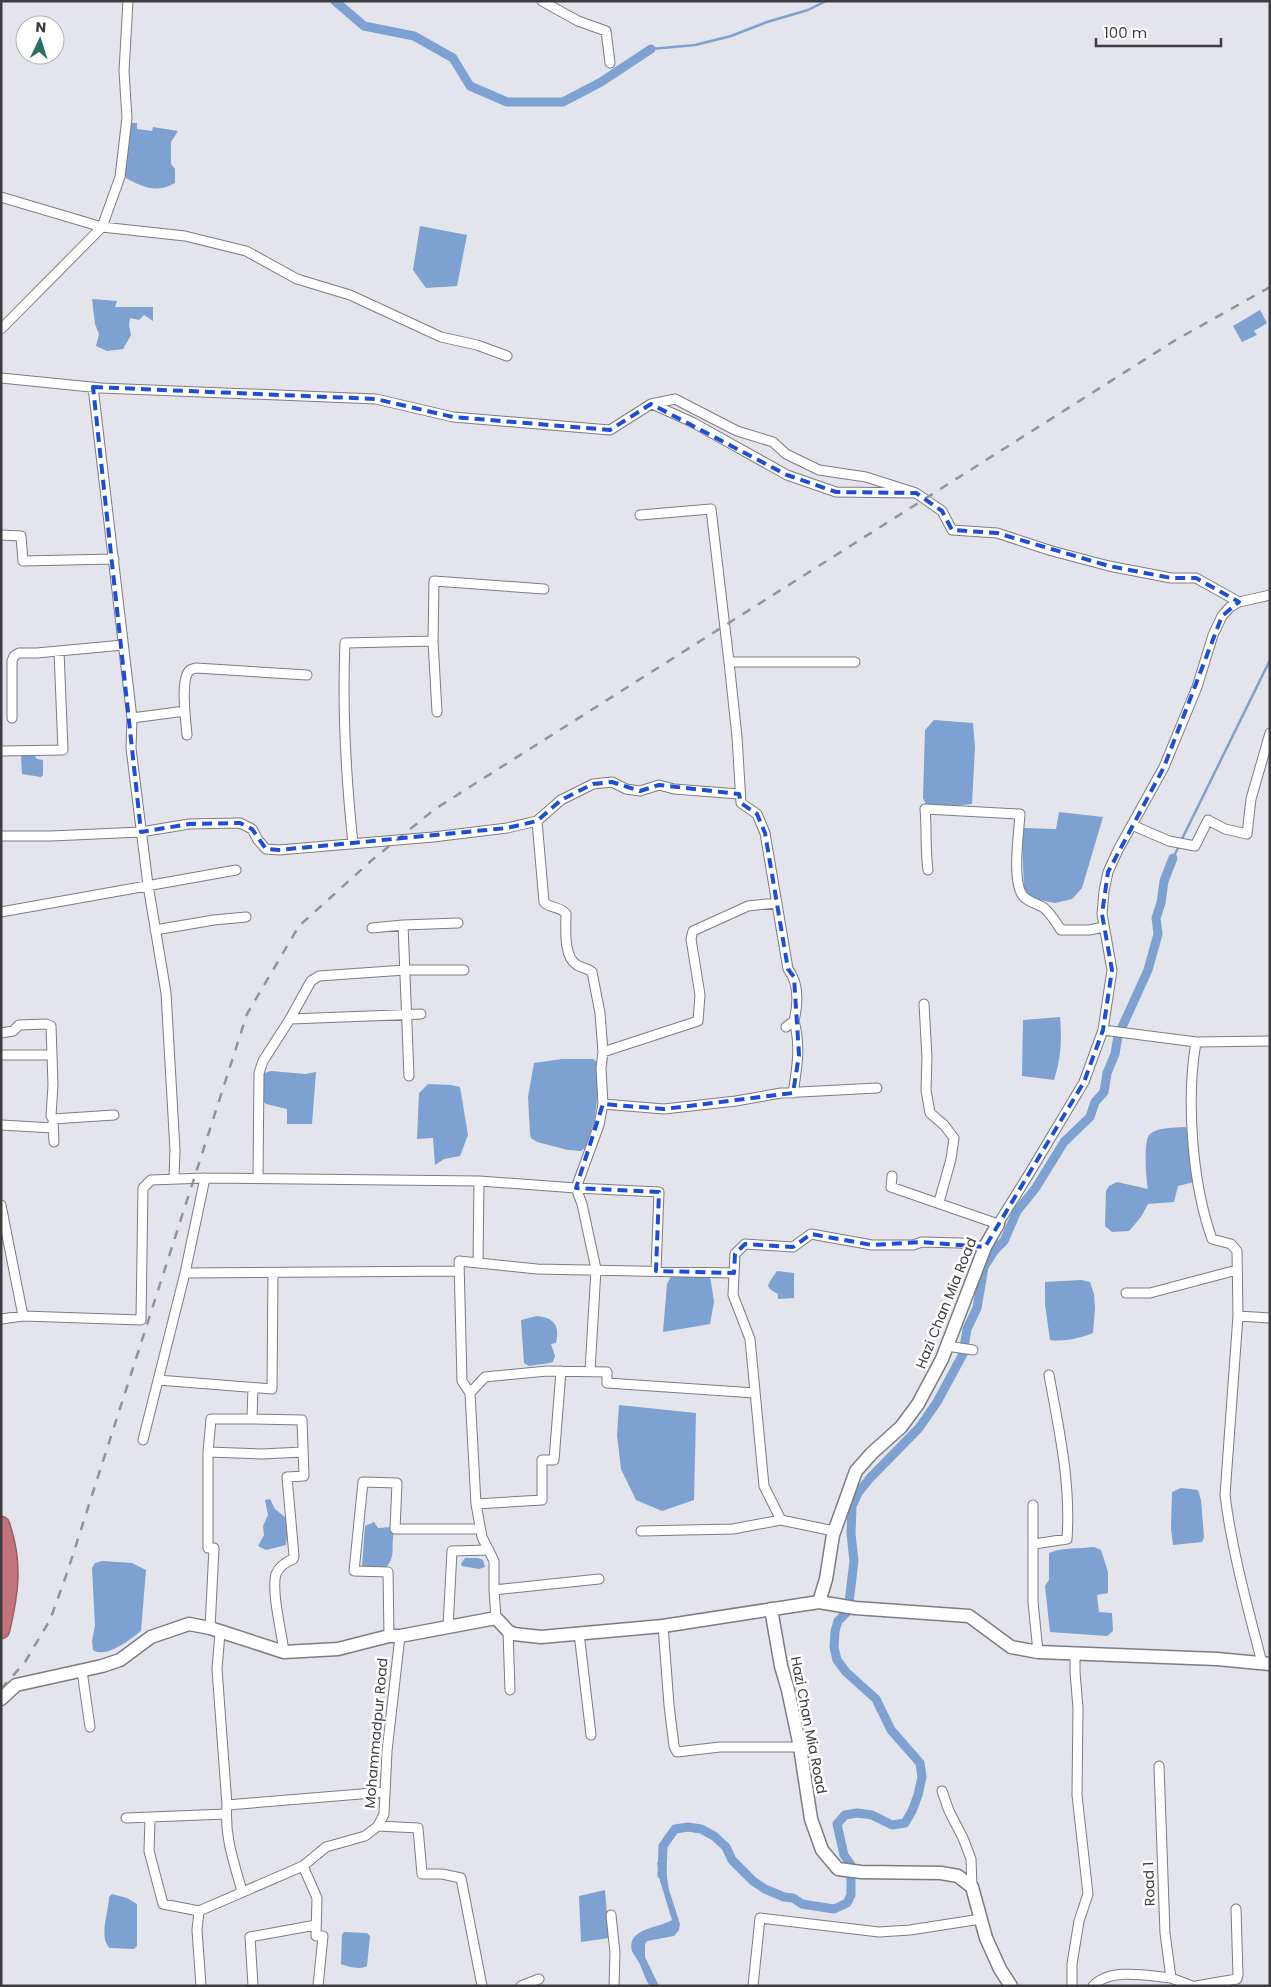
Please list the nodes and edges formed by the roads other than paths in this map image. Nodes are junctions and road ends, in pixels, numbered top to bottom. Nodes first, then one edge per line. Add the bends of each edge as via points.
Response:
1 (128, 1) edge
2 (542, 1) edge
3 (610, 63) dead end
4 (1, 196) edge
5 (102, 227) junction
6 (1, 329) edge
7 (507, 356) dead end
8 (1, 378) edge
9 (93, 387) junction
10 (652, 404) junction
11 (916, 493) junction
12 (640, 515) dead end
13 (1, 535) edge
14 (114, 558) junction
15 (544, 589) dead end
16 (1270, 595) edge
17 (1239, 602) junction
18 (433, 641) junction
19 (124, 645) junction
20 (59, 651) junction
21 (729, 662) junction
22 (855, 662) dead end
23 (307, 675) dead end
24 (185, 711) junction
25 (437, 712) dead end
26 (12, 718) dead end
27 (132, 718) junction
28 (1270, 733) edge
29 (187, 735) dead end
30 (1, 751) edge
31 (739, 794) junction
32 (537, 821) junction
33 (1132, 825) junction
34 (141, 832) junction
35 (1, 836) edge
36 (353, 844) junction
37 (236, 870) dead end
38 (928, 870) dead end
39 (148, 885) junction
40 (777, 903) junction
41 (1, 912) edge
42 (246, 917) dead end
43 (458, 923) dead end
44 (403, 925) junction
45 (372, 928) dead end
46 (1104, 928) junction
47 (155, 930) junction
48 (405, 970) junction
49 (464, 970) dead end
50 (924, 1004) dead end
51 (408, 1014) junction
52 (421, 1014) dead end
53 (290, 1019) junction
54 (794, 1021) junction
55 (786, 1027) dead end
56 (1103, 1030) junction
57 (1, 1034) edge
58 (1196, 1042) junction
59 (1270, 1042) edge
60 (603, 1052) junction
61 (1, 1054) edge
62 (52, 1055) junction
63 (409, 1076) dead end
64 (877, 1088) dead end
65 (793, 1093) junction
66 (603, 1104) junction
67 (114, 1115) dead end
68 (53, 1123) junction
69 (1, 1125) edge
70 (54, 1142) dead end
71 (892, 1176) dead end
72 (174, 1178) junction
73 (205, 1178) junction
74 (258, 1178) junction
75 (479, 1181) junction
76 (576, 1188) junction
77 (939, 1202) junction
78 (1, 1205) edge
79 (998, 1224) junction
80 (985, 1247) junction
81 (478, 1262) junction
82 (596, 1269) junction
83 (1237, 1270) junction
84 (459, 1271) junction
85 (656, 1271) junction
86 (185, 1273) junction
87 (273, 1273) junction
88 (734, 1273) junction
89 (1126, 1293) dead end
90 (23, 1316) junction
91 (1238, 1316) junction
92 (1270, 1318) edge
93 (1, 1319) edge
94 (947, 1346) junction
95 (973, 1350) dead end
96 (561, 1371) junction
97 (590, 1371) junction
98 (1049, 1375) dead end
99 (158, 1380) junction
100 (253, 1388) junction
101 (470, 1393) junction
102 (755, 1393) junction
103 (252, 1419) junction
104 (143, 1440) dead end
105 (208, 1452) junction
106 (302, 1452) junction
107 (476, 1504) junction
108 (1033, 1505) dead end
109 (781, 1520) junction
110 (1, 1525) edge
111 (480, 1529) junction
112 (641, 1530) dead end
113 (833, 1536) junction
114 (1034, 1544) junction
115 (489, 1550) junction
116 (599, 1579) dead end
117 (494, 1590) junction
118 (819, 1602) junction
119 (771, 1609) junction
120 (496, 1618) junction
121 (663, 1626) junction
122 (448, 1627) junction
123 (1, 1630) edge
124 (215, 1630) junction
125 (508, 1631) junction
126 (579, 1633) junction
127 (395, 1636) junction
128 (284, 1652) junction
129 (1038, 1652) junction
130 (1075, 1653) junction
131 (1266, 1664) edge
132 (82, 1671) junction
133 (510, 1690) dead end
134 (1, 1699) edge
135 (90, 1727) dead end
136 (590, 1735) dead end
137 (800, 1747) junction
138 (1159, 1766) dead end
139 (942, 1791) dead end
140 (385, 1792) junction
141 (226, 1810) junction
142 (126, 1818) dead end
143 (150, 1819) junction
144 (378, 1826) junction
145 (303, 1866) junction
146 (972, 1887) junction
147 (242, 1891) junction
148 (1236, 1909) dead end
149 (199, 1911) junction
150 (611, 1916) dead end
151 (981, 1919) junction
152 (316, 1925) junction
153 (1171, 1978) junction
154 (539, 1979) dead end
155 (201, 1986) edge
156 (253, 1986) edge
157 (318, 1986) edge
158 (482, 1986) edge
159 (521, 1986) edge
160 (614, 1986) edge
161 (753, 1986) edge
162 (1012, 1986) edge
163 (1072, 1986) edge
164 (1093, 1986) edge
165 (1194, 1986) edge

1 - 5 street via 124,71 126,118 120,177
2 - 3 street via 578,21 606,31
4 - 5 street
5 - 6 street
5 - 7 street via 185,236 246,252 297,279 350,295 442,338 477,345
8 - 9 street
9 - 10 street via 376,399 453,417 610,430
9 - 14 street
10 - 11 street via 692,422 787,475 836,492
10 - 11 street via 675,399 737,431 773,442 786,454 819,470 866,477
11 - 17 street via 942,511 952,530 997,533 1109,566 1172,578 1196,578
12 - 21 street via 711,508
13 - 14 street via 21,536 23,561
14 - 19 street
15 - 18 street via 434,581
16 - 17 street
17 - 33 street via 1222,616 1164,767
18 - 25 street
18 - 36 street via 345,643 342,691
19 - 20 street
19 - 27 street
20 - 26 street via 14,656
20 - 30 street via 63,750
21 - 22 street
21 - 31 street
23 - 24 street via 196,668 188,672
24 - 27 street
24 - 29 street
27 - 34 street via 131,748
28 - 33 street via 1250,799 1247,834 1208,820 1195,846 1169,840
31 - 32 street via 659,785 640,791 612,782 594,784 561,800
31 - 40 street via 741,803 757,814 765,833
32 - 36 street via 507,828
32 - 60 street via 544,902 566,914 566,942 571,959 592,972
33 - 46 street via 1108,872 1103,898
34 - 35 street
34 - 36 street via 189,824 240,823 252,829 266,849
34 - 39 street
37 - 39 street
38 - 46 street via 925,809 1020,814 1016,862 1019,892 1025,899 1044,908 1060,930
39 - 41 street
39 - 47 street
40 - 54 street via 788,969 794,977 797,1010
40 - 60 street via 748,906 693,931 691,938 700,995 698,1022
42 - 47 street
43 - 44 street
44 - 45 street
44 - 48 street
46 - 56 street via 1112,970
47 - 72 street via 166,993
48 - 49 street
48 - 51 street
48 - 53 street via 319,976 311,981
50 - 77 street via 926,1090 930,1113 954,1138
51 - 52 street
51 - 53 street
51 - 63 street
53 - 74 street via 263,1061 259,1073
54 - 55 street
54 - 65 street via 798,1055
56 - 58 street
56 - 79 street via 1084,1082
57 - 62 street via 13,1031 19,1025 46,1024 51,1029
58 - 59 street
58 - 83 street via 1191,1085 1192,1124 1200,1192 1212,1239 1235,1248
60 - 66 street
61 - 62 street
62 - 68 street
64 - 65 street
65 - 66 street via 664,1110
66 - 76 street via 599,1125
67 - 68 street
68 - 69 street
68 - 70 street
71 - 77 street via 891,1187
72 - 73 street
72 - 90 street via 151,1180 143,1188 141,1320
73 - 74 street
73 - 86 street
74 - 75 street
75 - 76 street
75 - 81 street
76 - 82 street
76 - 85 street via 659,1192
77 - 79 street
78 - 90 street
79 - 80 street, Hazi Chan Mia Road
80 - 88 street via 922,1242 872,1245 811,1234 793,1247 745,1244 735,1254
80 - 94 street, Hazi Chan Mia Road
81 - 82 street via 537,1269
81 - 84 street via 459,1261
82 - 85 street
82 - 97 street
83 - 89 street via 1150,1294
83 - 91 street
84 - 87 street
84 - 101 street via 462,1381
85 - 88 street
86 - 87 street
86 - 99 street
87 - 100 street via 272,1389
88 - 102 street via 733,1295 750,1339
90 - 93 street
91 - 92 street
91 - 131 street via 1225,1495 1243,1588
94 - 95 street
94 - 113 street, Hazi Chan Mia Road via 918,1404 902,1427 856,1471
96 - 97 street
96 - 101 street via 484,1378
96 - 107 street via 554,1460 542,1460 542,1500
97 - 102 street via 607,1372 607,1383
98 - 114 street via 1068,1487 1067,1539
99 - 100 street
99 - 104 street
100 - 103 street
101 - 107 street
102 - 109 street via 764,1486
103 - 105 street via 210,1419
103 - 106 street via 302,1420
105 - 106 street
105 - 124 street via 208,1548 214,1548
106 - 128 street via 304,1476 287,1477 294,1556 276,1574
107 - 111 street
108 - 114 street
109 - 112 street via 733,1529
109 - 113 street via 829,1530
110 - 123 highway via 10,1575
111 - 115 street
111 - 127 street, Mohammadpur Road via 395,1529 397,1483 363,1482 354,1571 388,1572
113 - 118 street, Hazi Chan Mia Road
114 - 129 street
115 - 117 street via 494,1562
115 - 122 street via 452,1551
116 - 117 street
117 - 120 street
118 - 119 street
118 - 129 street via 855,1608 969,1616 1011,1647
119 - 121 street
119 - 137 street, Hazi Chan Mia Road
120 - 122 street
120 - 125 street
121 - 126 street
121 - 137 street via 668,1705 677,1752 720,1747
122 - 127 street
124 - 128 street
124 - 132 street via 189,1624 151,1637 120,1660
124 - 141 street
125 - 126 street via 541,1637
125 - 133 street
126 - 136 street
127 - 128 street via 338,1649
127 - 140 street, Mohammadpur Road
129 - 130 street
130 - 131 street
130 - 163 street via 1077,1795 1088,1894 1079,1921
132 - 134 street via 16,1685
132 - 135 street
137 - 146 street, Hazi Chan Mia Road via 811,1819 822,1850 838,1869 941,1872 958,1876
138 - 153 street, Road 1 via 1165,1932
139 - 146 street via 964,1838 970,1859
140 - 141 street
140 - 144 street, Mohammadpur Road via 384,1814
141 - 143 street
141 - 147 street via 229,1847
142 - 143 street
143 - 149 street via 149,1851 162,1904
144 - 145 street, Mohammadpur Road via 364,1836 326,1847
144 - 158 street via 418,1828 422,1874 462,1878
145 - 147 street, Mohammadpur Road
145 - 152 street via 317,1898
146 - 151 street
147 - 149 street, Mohammadpur Road
148 - 165 street via 1237,1980
149 - 155 street via 197,1930
150 - 160 street
151 - 161 street via 878,1932 760,1918
151 - 162 street via 1000,1969
152 - 156 street via 250,1937
152 - 157 street via 316,1936 323,1936
153 - 164 street via 1118,1974 1099,1979
153 - 165 street
154 - 159 street

